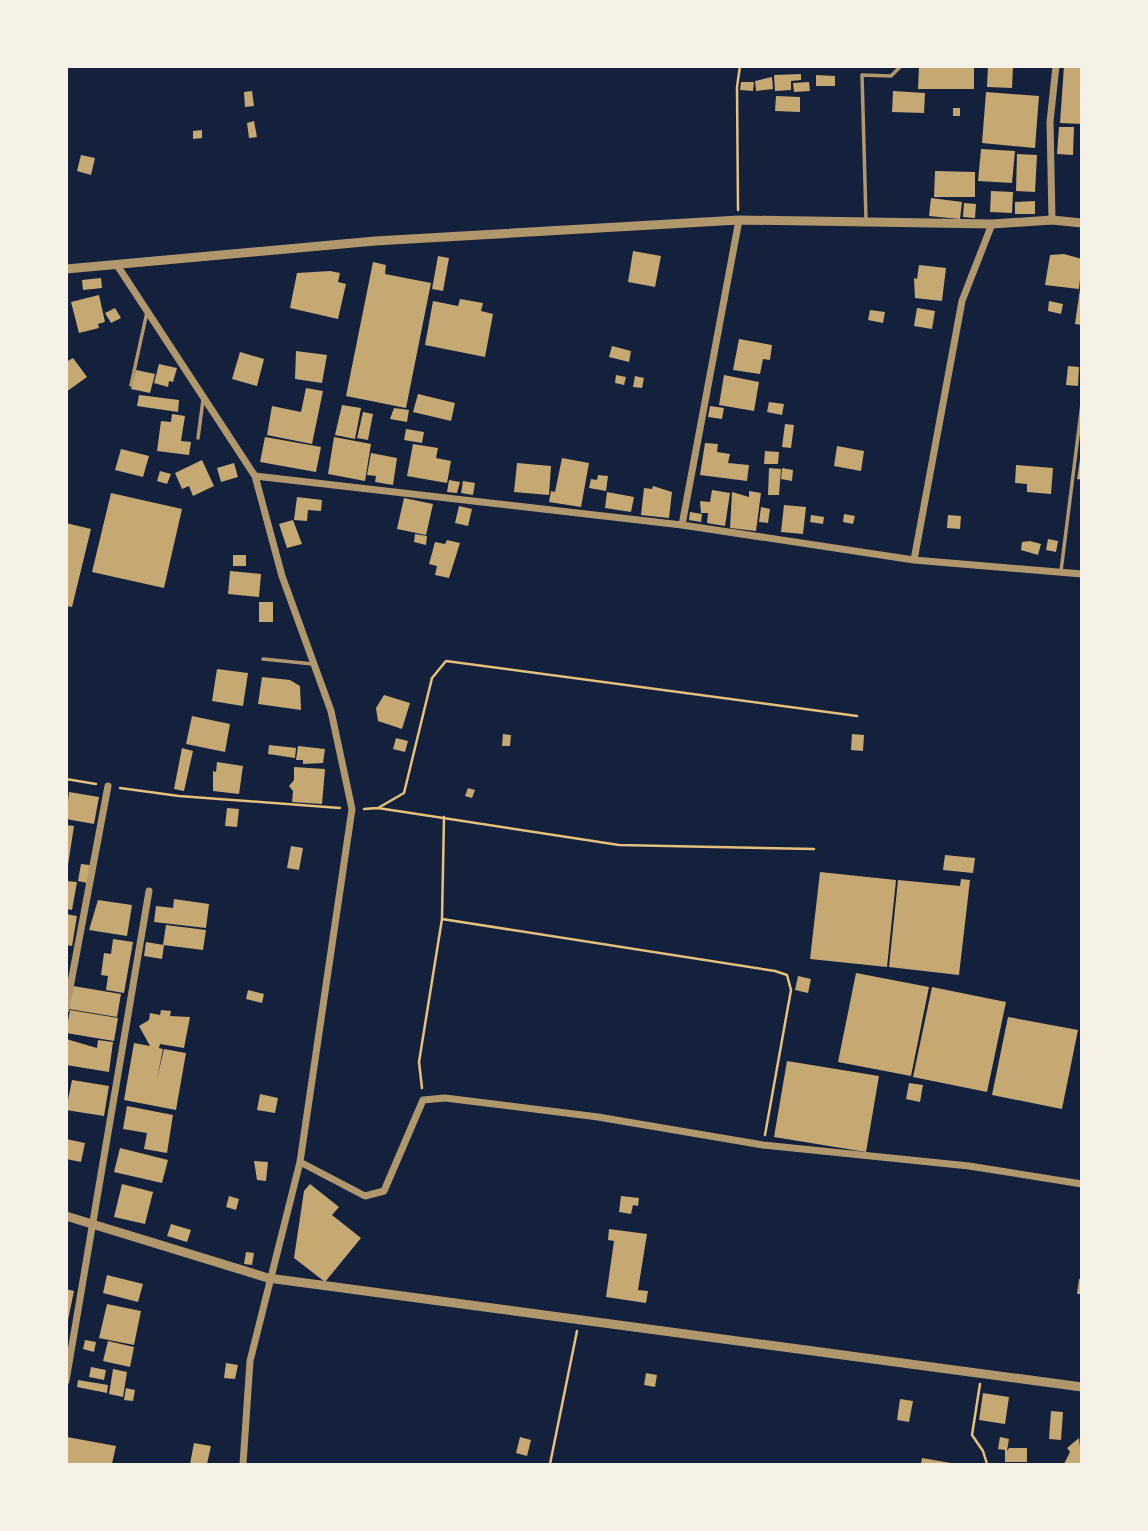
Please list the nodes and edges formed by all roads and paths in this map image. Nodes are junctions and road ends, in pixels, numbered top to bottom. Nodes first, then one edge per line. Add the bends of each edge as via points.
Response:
1 (740, 66) edge
2 (901, 66) edge
3 (1056, 66) edge
4 (1052, 219) junction
5 (738, 220) junction
6 (866, 221) junction
7 (1082, 223) edge
8 (992, 224) junction
9 (117, 265) junction
10 (66, 270) edge
11 (148, 310) junction
12 (131, 385) dead end
13 (204, 395) junction
14 (1082, 404) edge
15 (198, 439) dead end
16 (255, 476) junction
17 (682, 525) junction
18 (914, 560) junction
19 (1061, 573) junction
20 (1082, 574) edge
21 (263, 659) dead end
22 (314, 664) junction
23 (857, 716) dead end
24 (66, 779) edge
25 (108, 786) junction
26 (378, 808) junction
27 (352, 809) junction
28 (444, 817) junction
29 (814, 849) dead end
30 (149, 891) dead end
31 (442, 919) junction
32 (66, 1009) edge
33 (423, 1100) junction
34 (763, 1145) junction
35 (300, 1162) junction
36 (1082, 1184) edge
37 (66, 1216) edge
38 (94, 1223) junction
39 (268, 1278) junction
40 (579, 1321) junction
41 (982, 1374) junction
42 (66, 1381) edge
43 (1082, 1387) edge
44 (243, 1465) edge
45 (550, 1465) edge
46 (987, 1465) edge

1 - 5 path
2 - 6 lane via 891,76 862,75
3 - 4 street via 1050,122
4 - 7 street
4 - 8 street
5 - 6 street
5 - 9 street via 375,240
5 - 17 street
6 - 8 street
8 - 18 street via 962,301
9 - 10 street
9 - 11 street
11 - 12 lane
11 - 13 street
13 - 15 lane
13 - 16 street
14 - 19 lane
16 - 17 street
16 - 22 street via 282,576
17 - 18 street
18 - 19 street
19 - 20 street
21 - 22 lane
22 - 27 street via 331,711
23 - 26 path via 446,661 432,678 404,793
24 - 25 path
25 - 27 path
25 - 32 street
26 - 27 path
26 - 28 path
27 - 35 street
28 - 29 path via 619,845
28 - 31 path
30 - 38 street
31 - 33 path via 419,1062
31 - 34 path via 787,975 791,990
33 - 34 street via 446,1098 598,1117
33 - 35 street via 384,1191 365,1196
34 - 36 street via 969,1166
35 - 39 street
37 - 38 street
38 - 39 street
38 - 42 street
39 - 40 street
39 - 44 street via 250,1361
40 - 41 street
40 - 45 path
41 - 43 street
41 - 46 path via 972,1435

